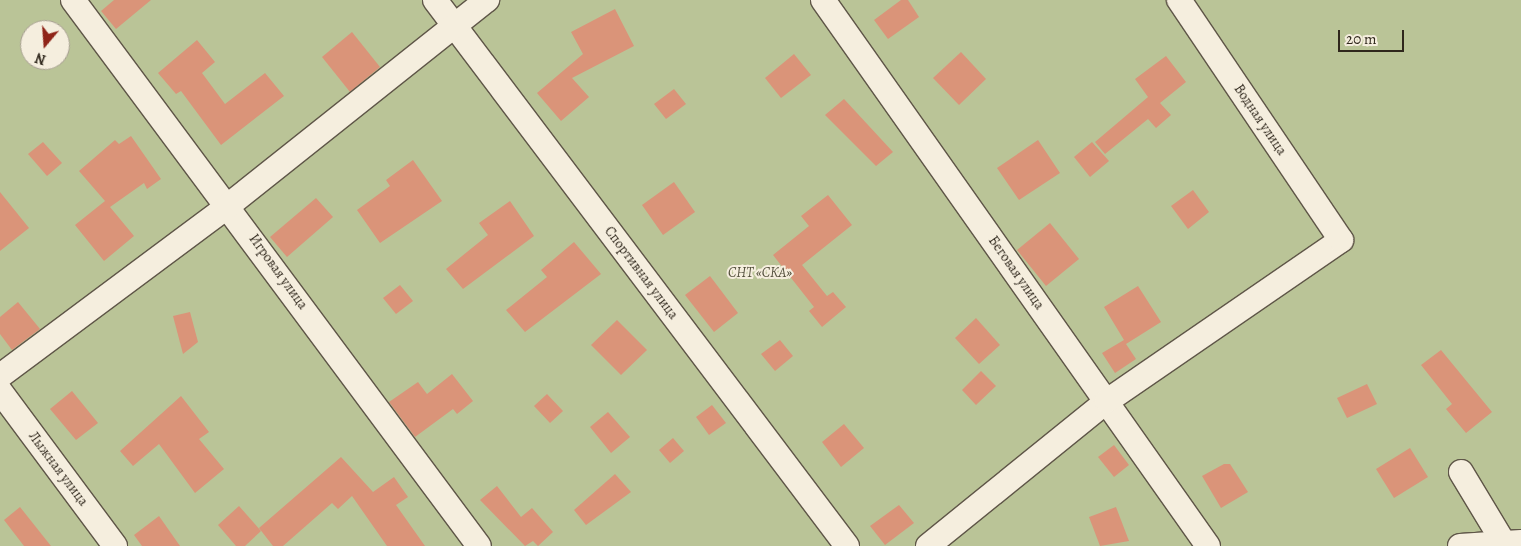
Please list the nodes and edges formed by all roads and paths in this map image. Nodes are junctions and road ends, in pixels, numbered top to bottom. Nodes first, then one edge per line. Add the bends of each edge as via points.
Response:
1 (73, 0) edge
2 (435, 0) edge
3 (487, 0) edge
4 (823, 0) edge
5 (1179, 0) edge
6 (455, 26) junction
7 (229, 205) junction
8 (0, 376) edge
9 (0, 391) edge
10 (1107, 401) junction
11 (1460, 472) dead end
12 (1512, 541) edge
13 (115, 546) edge
14 (479, 546) edge
15 (847, 546) edge
16 (928, 546) edge
17 (1208, 546) edge
18 (1460, 546) edge

1 - 7 street, Игровая улица
2 - 6 street, Спортивная улица
3 - 6 street
4 - 10 street, Беговая улица
5 - 10 street, Водная улица via 1341,240
6 - 7 street
6 - 15 street, Спортивная улица
7 - 8 street
7 - 14 street, Игровая улица
9 - 13 street, Лыжная улица
10 - 16 street
10 - 17 street, Беговая улица
11 - 12 street
12 - 18 street

